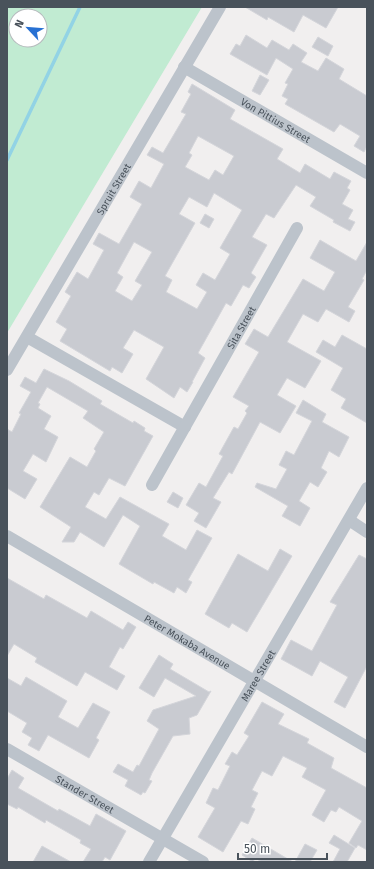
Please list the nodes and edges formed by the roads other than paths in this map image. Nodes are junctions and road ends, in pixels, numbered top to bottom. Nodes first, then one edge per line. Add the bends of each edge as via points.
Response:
1 (220, 7) edge
2 (184, 67) junction
3 (367, 173) edge
4 (297, 228) dead end
5 (27, 337) junction
6 (7, 370) edge
7 (185, 427) junction
8 (152, 485) dead end
9 (367, 488) edge
10 (348, 520) junction
11 (367, 532) edge
12 (7, 536) edge
13 (255, 682) junction
14 (367, 747) edge
15 (7, 749) edge
16 (163, 838) junction
17 (149, 862) edge
18 (203, 862) edge

1 - 2 street, Spruit Street
2 - 3 street, Von Pittius Street
2 - 5 street, Spruit Street
4 - 7 street, Sita Street
5 - 6 street, Spruit Street
5 - 7 street
7 - 8 street, Sita Street
9 - 10 street, Maree Street
10 - 11 street
10 - 13 street, Maree Street
12 - 13 street, Peter Mokaba Avenue
13 - 14 street, Peter Mokaba Avenue
13 - 16 street, Maree Street
15 - 16 street, Stander Street
16 - 17 street, Maree Street
16 - 18 street, Stander Street

